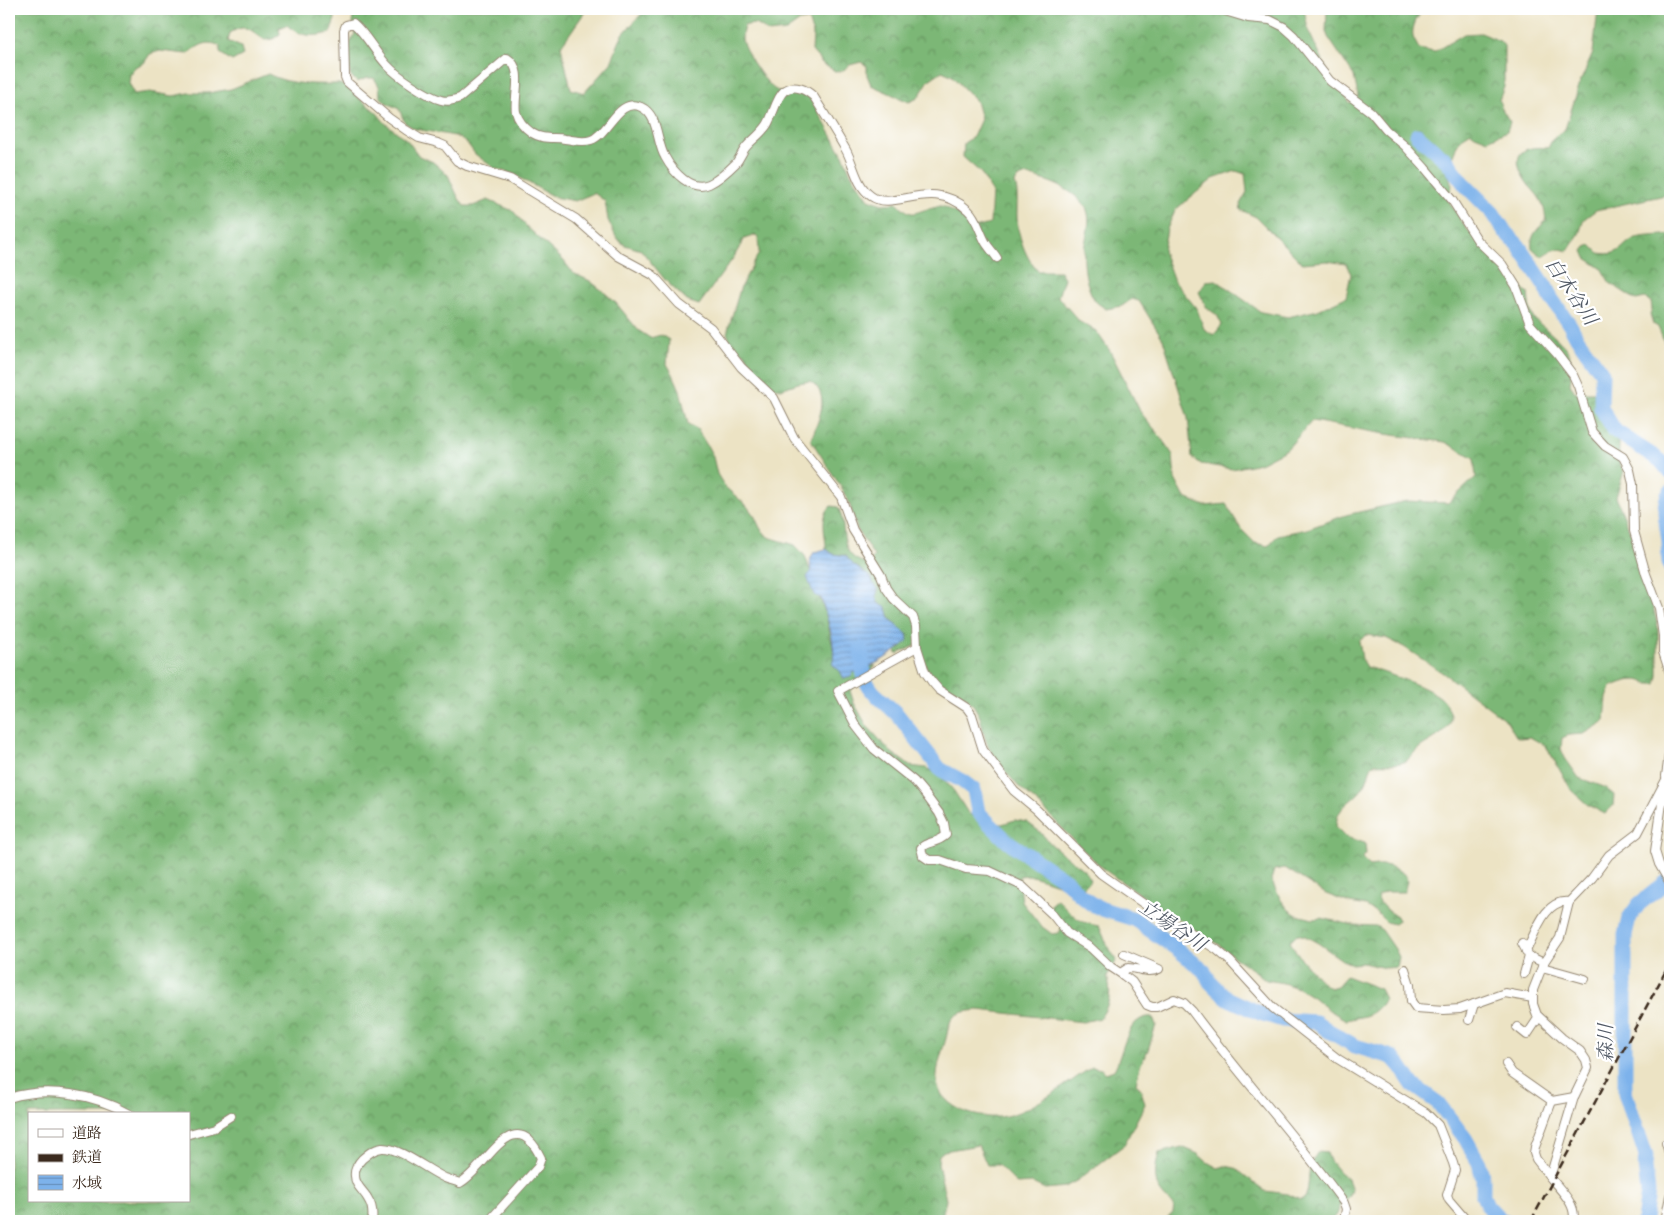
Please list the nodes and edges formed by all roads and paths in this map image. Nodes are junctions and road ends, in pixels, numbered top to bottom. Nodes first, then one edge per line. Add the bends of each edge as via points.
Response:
1 (1223, 9) edge
2 (997, 258) dead end
3 (917, 648) junction
4 (1670, 673) edge
5 (1670, 748) edge
6 (1670, 772) edge
7 (1665, 784) junction
8 (1670, 883) edge
9 (1569, 902) junction
10 (1526, 950) junction
11 (1124, 954) dead end
12 (1543, 965) junction
13 (1404, 969) dead end
14 (1524, 974) dead end
15 (1123, 975) junction
16 (1585, 980) dead end
17 (1532, 998) junction
18 (1474, 1004) junction
19 (1539, 1017) junction
20 (1470, 1020) dead end
21 (1516, 1027) dead end
22 (1506, 1064) dead end
23 (1574, 1097) junction
24 (9, 1098) edge
25 (1552, 1101) junction
26 (124, 1112) edge
27 (231, 1116) dead end
28 (190, 1134) edge
29 (1666, 1143) dead end
30 (1670, 1156) edge
31 (1550, 1177) junction
32 (1670, 1196) edge
33 (372, 1221) edge
34 (488, 1221) edge
35 (1344, 1221) edge
36 (1467, 1221) edge
37 (1573, 1221) edge
38 (1665, 1221) edge

1 - 4 street via 1248,18 1270,20 1294,36 1330,81 1371,112 1405,146 1452,200 1478,242 1502,264 1516,286 1530,324 1573,376 1592,432 1605,446 1623,457 1630,470 1634,531 1659,608 1663,652
2 - 3 street via 986,244 970,210 951,197 940,194 885,200 875,199 865,191 846,152 814,97 807,91 797,88 785,90 768,124 736,163 710,184 702,186 687,183 665,157 658,131 650,114 643,108 628,106 619,112 602,134 591,140 550,139 532,132 519,119 516,112 516,72 507,58 460,98 442,100 426,93 387,65 353,23 346,25 344,30 347,82 389,118 419,138 445,146 457,161 510,179 576,219 618,256 653,275 679,304 712,328 742,367 774,398 794,438 841,497 853,530 886,588 913,616
3 - 15 street via 838,691 856,726 874,749 914,781 944,823 946,835 924,845 921,848 923,856 966,869 990,871 1022,886 1067,933
3 - 36 street via 932,682 972,715 983,750 1014,791 1100,874 1216,949 1273,1008 1338,1059 1433,1119 1453,1163 1447,1195
5 - 7 street
6 - 7 street
7 - 8 street via 1655,851
7 - 9 street via 1638,833 1609,855
9 - 10 street via 1550,907
9 - 12 street via 1560,938
10 - 12 street
10 - 14 street
11 - 15 street via 1158,969 1128,968 1122,972
12 - 16 street
12 - 17 street
13 - 18 street via 1416,1008 1452,1010
15 - 35 street via 1137,988 1146,1005 1157,1007 1174,999 1192,1011 1344,1203
17 - 18 street via 1505,993
17 - 19 street
18 - 20 street
19 - 21 street via 1527,1035
19 - 23 street via 1580,1051 1586,1060 1588,1068
22 - 25 street via 1512,1073
23 - 25 street
23 - 31 street
24 - 26 street via 25,1093 71,1094
25 - 31 street via 1535,1147 1536,1158
27 - 28 street via 214,1127
29 - 30 street
31 - 37 street via 1571,1205
32 - 38 street
33 - 34 street via 369,1199 361,1192 354,1173 371,1151 390,1149 445,1178 460,1182 467,1179 503,1140 525,1137 535,1144 541,1158 538,1167

